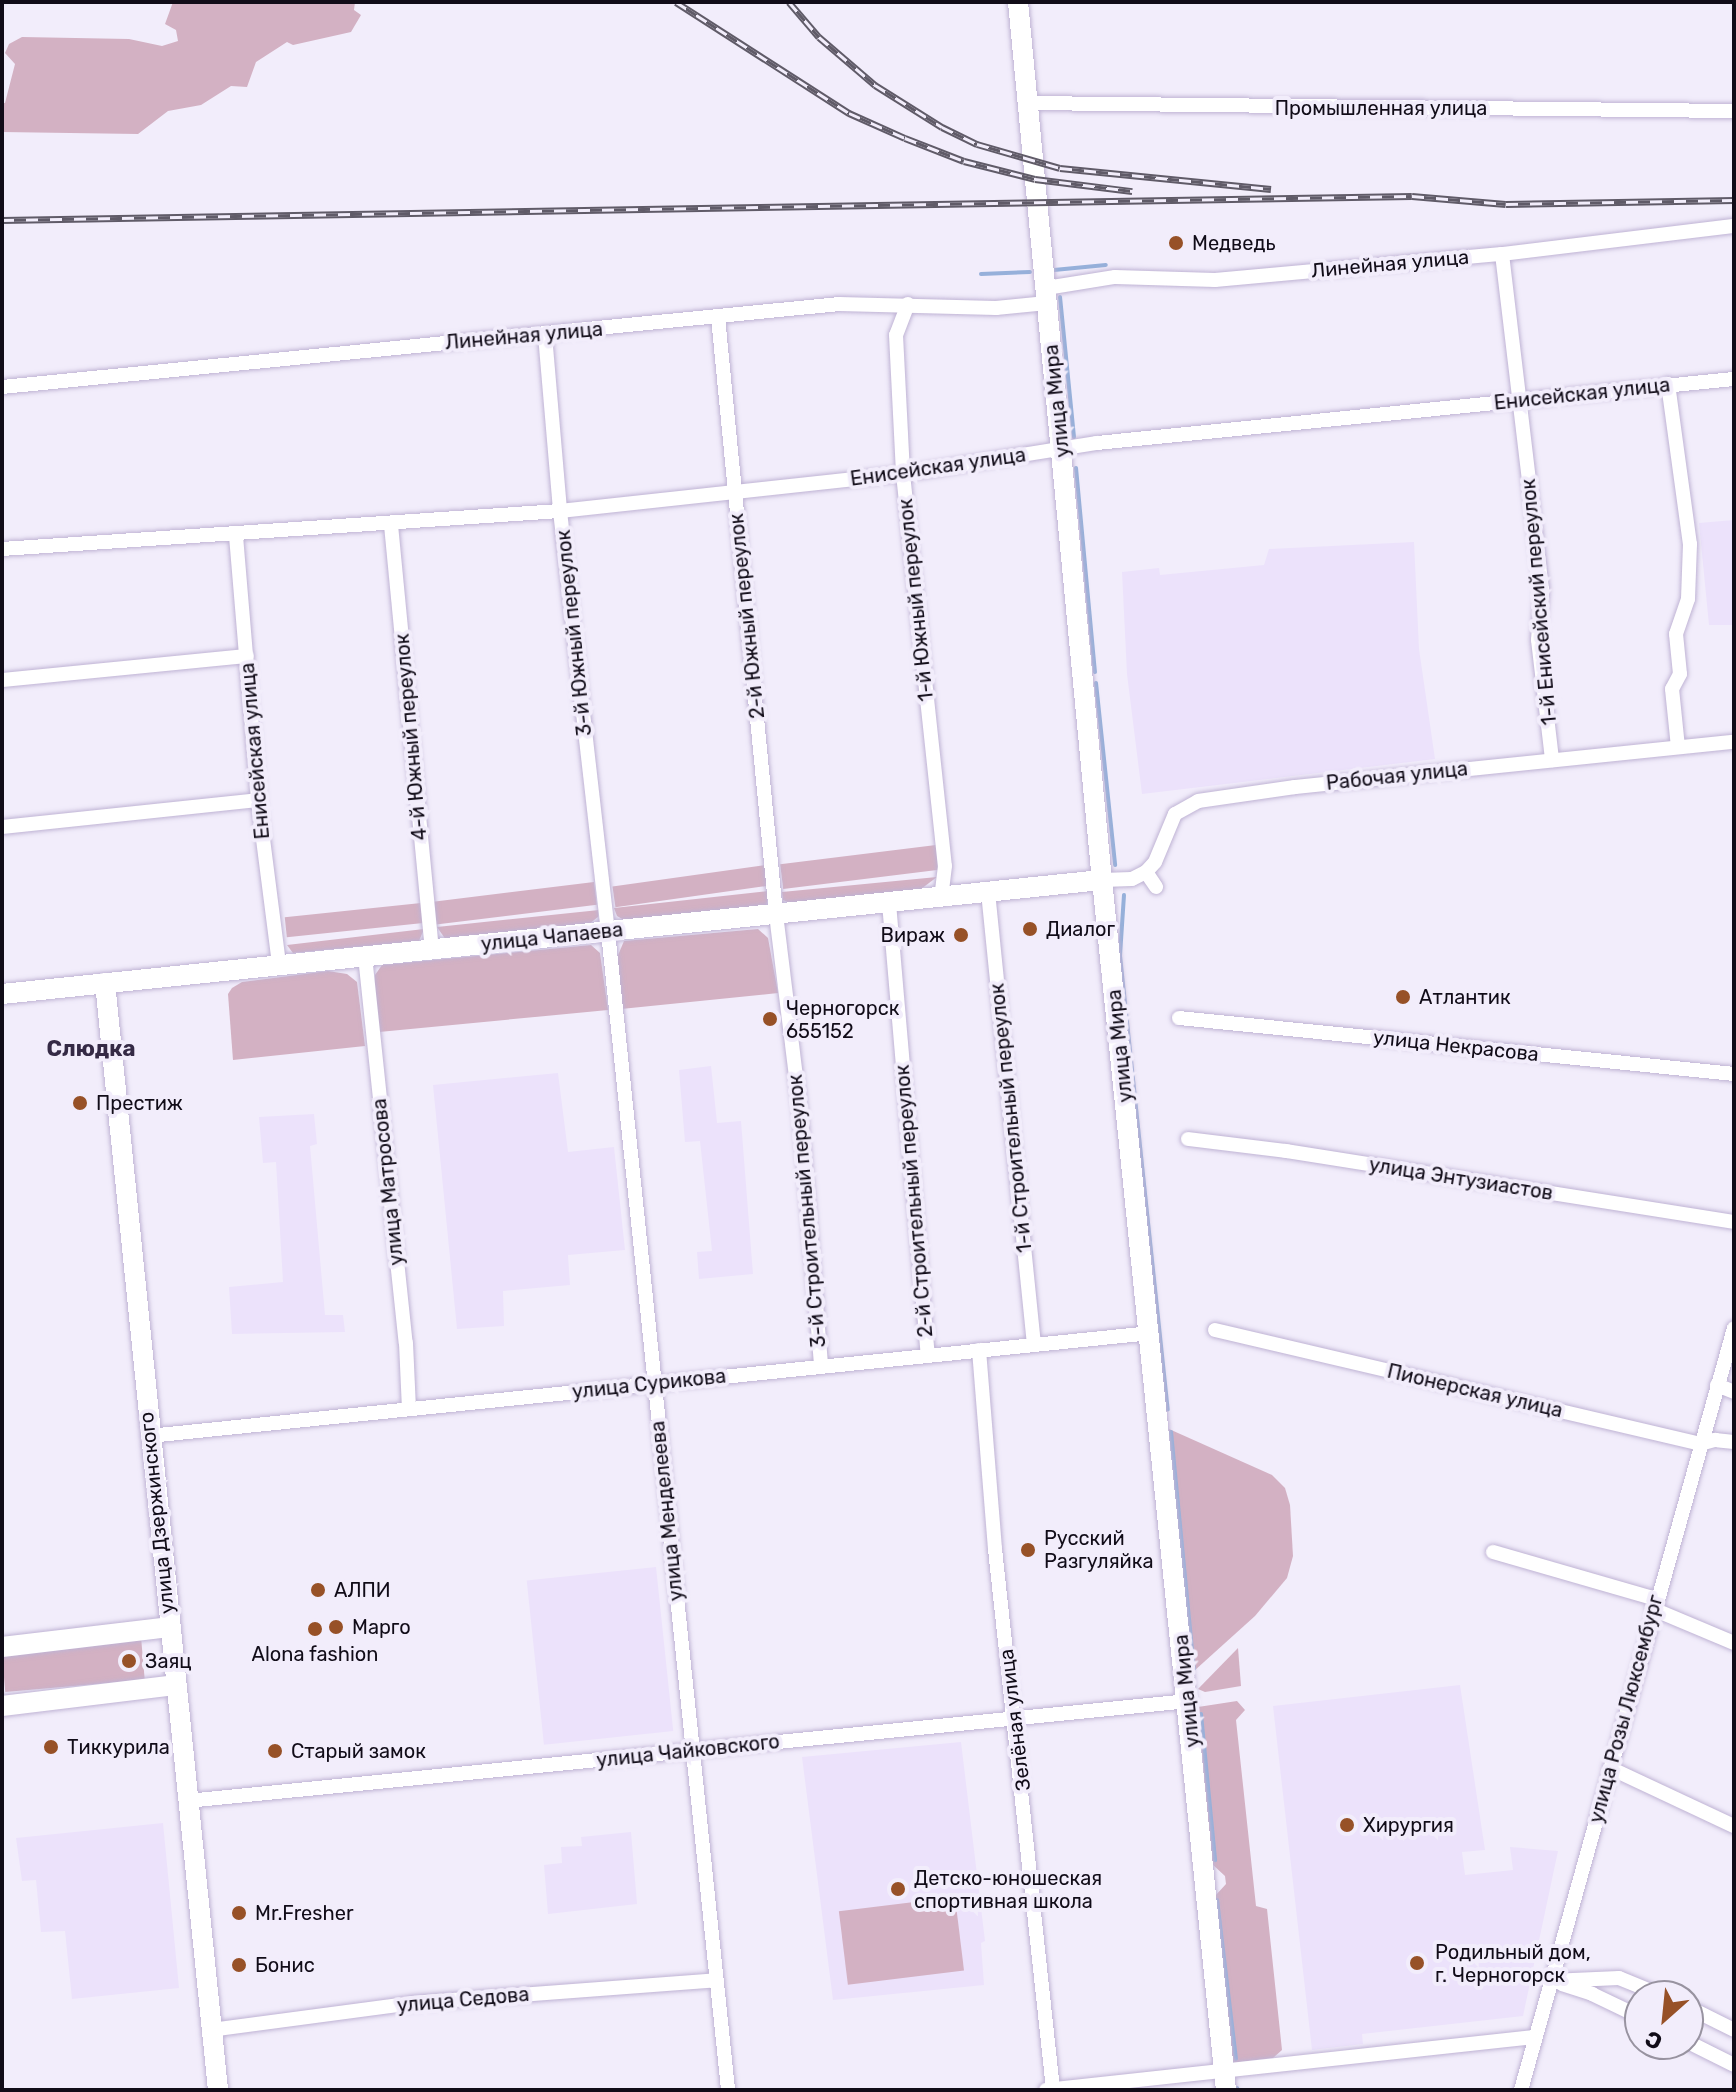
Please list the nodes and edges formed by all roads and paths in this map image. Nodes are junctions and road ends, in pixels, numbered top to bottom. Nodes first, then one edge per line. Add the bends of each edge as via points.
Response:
1 (1018, 2) edge
2 (1027, 103) junction
3 (1734, 111) edge
4 (1734, 226) edge
5 (1502, 254) junction
6 (1046, 295) junction
7 (908, 304) junction
8 (718, 317) junction
9 (545, 335) junction
10 (1734, 379) edge
11 (1668, 384) junction
12 (2, 387) edge
13 (1520, 401) junction
14 (1062, 450) junction
15 (903, 474) junction
16 (735, 491) junction
17 (560, 511) junction
18 (391, 525) junction
19 (236, 536) junction
20 (2, 549) edge
21 (247, 656) junction
22 (2, 680) edge
23 (1734, 742) edge
24 (1678, 747) junction
25 (1552, 760) junction
26 (258, 800) junction
27 (2, 827) edge
28 (1146, 872) junction
29 (1102, 880) junction
30 (1156, 887) dead end
31 (988, 892) junction
32 (941, 897) junction
33 (889, 903) junction
34 (776, 914) junction
35 (608, 932) junction
36 (432, 949) junction
37 (365, 956) junction
38 (279, 965) junction
39 (105, 983) junction
40 (2, 994) edge
41 (1179, 1018) dead end
42 (1734, 1074) edge
43 (1188, 1139) dead end
44 (1734, 1222) edge
45 (1734, 1328) edge
46 (1215, 1330) dead end
47 (1150, 1333) junction
48 (1034, 1344) junction
49 (979, 1350) junction
50 (928, 1355) junction
51 (821, 1365) junction
52 (655, 1383) junction
53 (1717, 1385) junction
54 (1734, 1392) edge
55 (409, 1409) junction
56 (149, 1436) junction
57 (1734, 1442) edge
58 (1700, 1444) junction
59 (1493, 1552) dead end
60 (1655, 1604) junction
61 (169, 1627) junction
62 (1734, 1643) edge
63 (2, 1647) edge
64 (175, 1685) junction
65 (1189, 1701) junction
66 (2, 1706) edge
67 (1015, 1718) junction
68 (691, 1752) junction
69 (1610, 1768) junction
70 (187, 1801) junction
71 (1734, 1826) edge
72 (716, 1980) junction
73 (1624, 1980) edge
74 (1550, 1981) junction
75 (1624, 2009) edge
76 (1704, 2015) edge
77 (211, 2030) junction
78 (1734, 2030) edge
79 (1534, 2037) junction
80 (1704, 2050) edge
81 (1734, 2065) edge
82 (1226, 2080) edge
83 (1053, 2089) edge
84 (218, 2090) edge
85 (728, 2090) edge
86 (1046, 2090) edge
87 (1521, 2090) edge

1 - 2 main road, улица Мира
2 - 3 street, Промышленная улица
2 - 6 main road, улица Мира
4 - 5 street, Линейная улица
5 - 6 street, Линейная улица via 1215,280 1115,277
5 - 13 street, 1-й Енисейский переулок
6 - 7 street, Линейная улица via 996,308
6 - 14 main road, улица Мира
7 - 8 street, Линейная улица via 839,304
7 - 15 street, 1-й Южный переулок via 896,335
8 - 9 street, Линейная улица
8 - 16 street, 2-й Южный переулок
9 - 12 street, Линейная улица
9 - 17 street, 3-й Южный переулок
10 - 11 street, Енисейская улица
11 - 13 street, Енисейская улица
11 - 24 street via 1690,544 1688,599 1676,634 1680,674 1672,689
13 - 14 street, Енисейская улица
13 - 25 street, 1-й Енисейский переулок via 1542,589 1538,640
14 - 15 street, Енисейская улица
14 - 29 main road, улица Мира
15 - 16 street, Енисейская улица
15 - 32 street, 1-й Южный переулок via 945,866
16 - 17 street, Енисейская улица
16 - 34 street, 2-й Южный переулок
17 - 18 street, Енисейская улица
17 - 35 street, 3-й Южный переулок
18 - 19 street, Енисейская улица
18 - 36 street, 4-й Южный переулок
19 - 20 street, Енисейская улица
19 - 21 street, Енисейская улица
21 - 22 street
21 - 26 street, Енисейская улица
23 - 24 street, Рабочая улица
24 - 25 street, Рабочая улица
25 - 28 street, Рабочая улица via 1198,801 1175,814
26 - 27 street
26 - 38 street, Енисейская улица
28 - 29 street via 1132,879
28 - 30 street
29 - 31 main road, улица Чапаева
29 - 47 main road, улица Мира
31 - 32 main road, улица Чапаева
31 - 48 street, 1-й Строительный переулок
32 - 33 main road, улица Чапаева
33 - 34 main road, улица Чапаева
33 - 50 street, 2-й Строительный переулок
34 - 35 main road, улица Чапаева
34 - 51 street, 3-й Строительный переулок via 800,1109
35 - 36 main road, улица Чапаева
35 - 52 street, улица Менделеева
36 - 37 main road, улица Чапаева
37 - 38 main road, улица Чапаева
37 - 55 street, улица Матросова
38 - 39 main road, улица Чапаева
39 - 40 main road, улица Чапаева
39 - 56 main road, улица Дзержинского
41 - 42 street, улица Некрасова
43 - 44 street, улица Энтузиастов
45 - 53 street, улица Розы Люксембург
46 - 58 street, Пионерская улица
47 - 48 street, улица Сурикова
47 - 65 main road, улица Мира
48 - 49 street, улица Сурикова
49 - 50 street, улица Сурикова
49 - 67 street, Зелёная улица
50 - 51 street, улица Сурикова
51 - 52 street, улица Сурикова
52 - 55 street, улица Сурикова
52 - 68 street, улица Менделеева
53 - 54 street
53 - 58 street, улица Розы Люксембург
55 - 56 street, улица Сурикова
56 - 61 main road, улица Дзержинского
57 - 58 street, Пионерская улица
58 - 60 street, улица Розы Люксембург
59 - 60 street
60 - 62 street
60 - 69 street, улица Розы Люксембург
61 - 63 main road
61 - 64 main road, улица Дзержинского
64 - 66 main road
64 - 70 main road, улица Дзержинского
65 - 67 street, улица Чайковского
65 - 82 main road, улица Мира
67 - 68 street, улица Чайковского
67 - 83 street, Зелёная улица
68 - 70 street, улица Чайковского
68 - 72 street, улица Менделеева
69 - 71 street
69 - 74 street, улица Розы Люксембург
70 - 77 main road, улица Дзержинского
72 - 77 street, улица Седова via 413,2003
72 - 85 street, улица Менделеева
73 - 74 street
74 - 75 street
74 - 79 street, улица Розы Люксембург
76 - 78 street
77 - 84 main road, улица Дзержинского
79 - 82 street
79 - 87 street, улица Розы Люксембург
80 - 81 street
82 - 83 street
83 - 86 street

